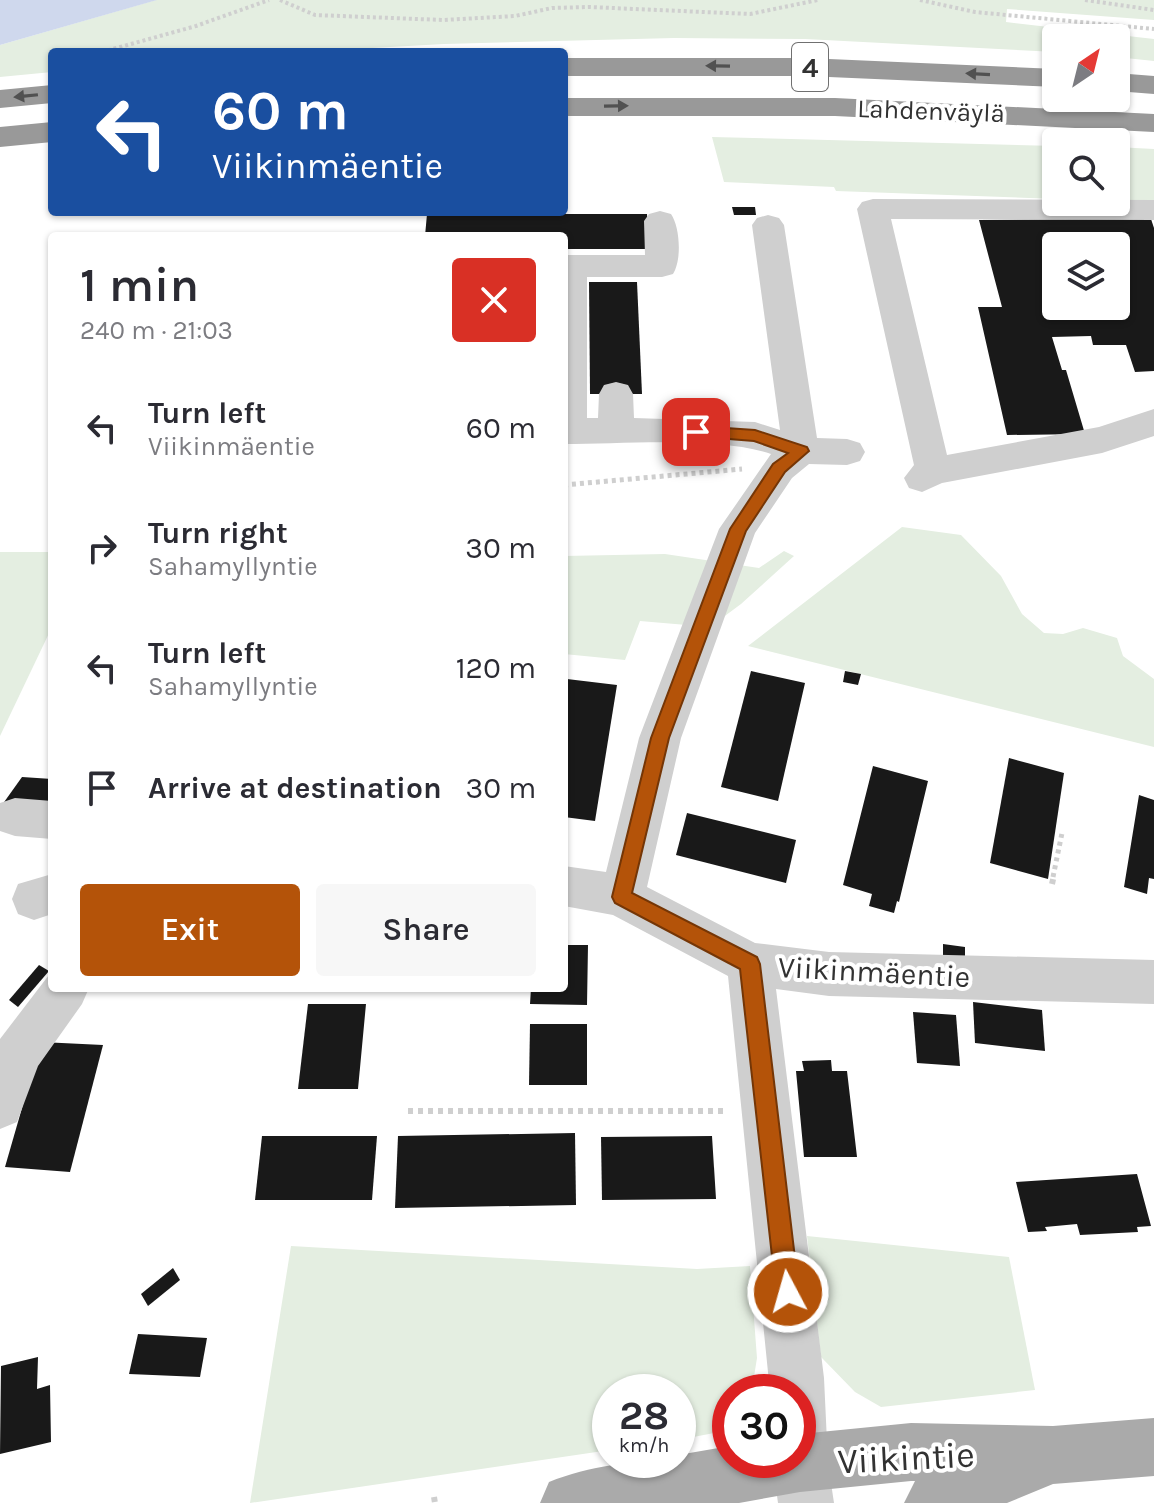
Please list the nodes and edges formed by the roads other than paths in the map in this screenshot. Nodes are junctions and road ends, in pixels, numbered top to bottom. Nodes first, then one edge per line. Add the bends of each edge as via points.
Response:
1 (568, 67) edge
2 (1042, 77) edge
3 (1130, 83) edge
4 (1154, 85) edge
5 (48, 94) edge
6 (0, 99) edge
7 (568, 107) edge
8 (1154, 123) edge
9 (48, 132) edge
10 (0, 137) edge
11 (1154, 210) edge
12 (660, 221) dead end
13 (768, 225) dead end
14 (568, 266) edge
15 (616, 394) dead end
16 (1154, 422) edge
17 (568, 431) edge
18 (616, 431) junction
19 (847, 452) dead end
20 (790, 460) junction
21 (568, 886) edge
22 (622, 897) junction
23 (750, 964) junction
24 (1154, 982) edge
25 (63, 992) edge
26 (0, 1105) edge
27 (1154, 1447) edge
28 (1053, 1455) junction
29 (803, 1483) edge
30 (570, 1503) edge
31 (934, 1503) edge

2 -> 1 highway, Lahdenväylä / 4 via 806,67
3 - 4 highway
5 -> 6 highway
7 -> 8 highway, Lahdenväylä / 4 via 835,107
9 - 10 highway
11 - 16 street via 873,209 927,475 1102,440
12 - 14 street via 662,266
13 - 20 street
15 - 18 street
17 - 18 street
18 - 20 street via 755,435
19 - 20 street
20 - 22 street via 738,529 660,738
21 - 22 street, Viikinmäentie
22 - 23 street, Viikinmäentie
23 - 24 street, Viikinmäentie via 829,974
23 - 29 street via 799,1399
25 - 26 street via 18,1053
27 - 28 main road, Viikintie
28 - 29 main road, Viikintie via 911,1452
28 - 31 main road, Viikintie
29 - 30 main road, Viikintie

